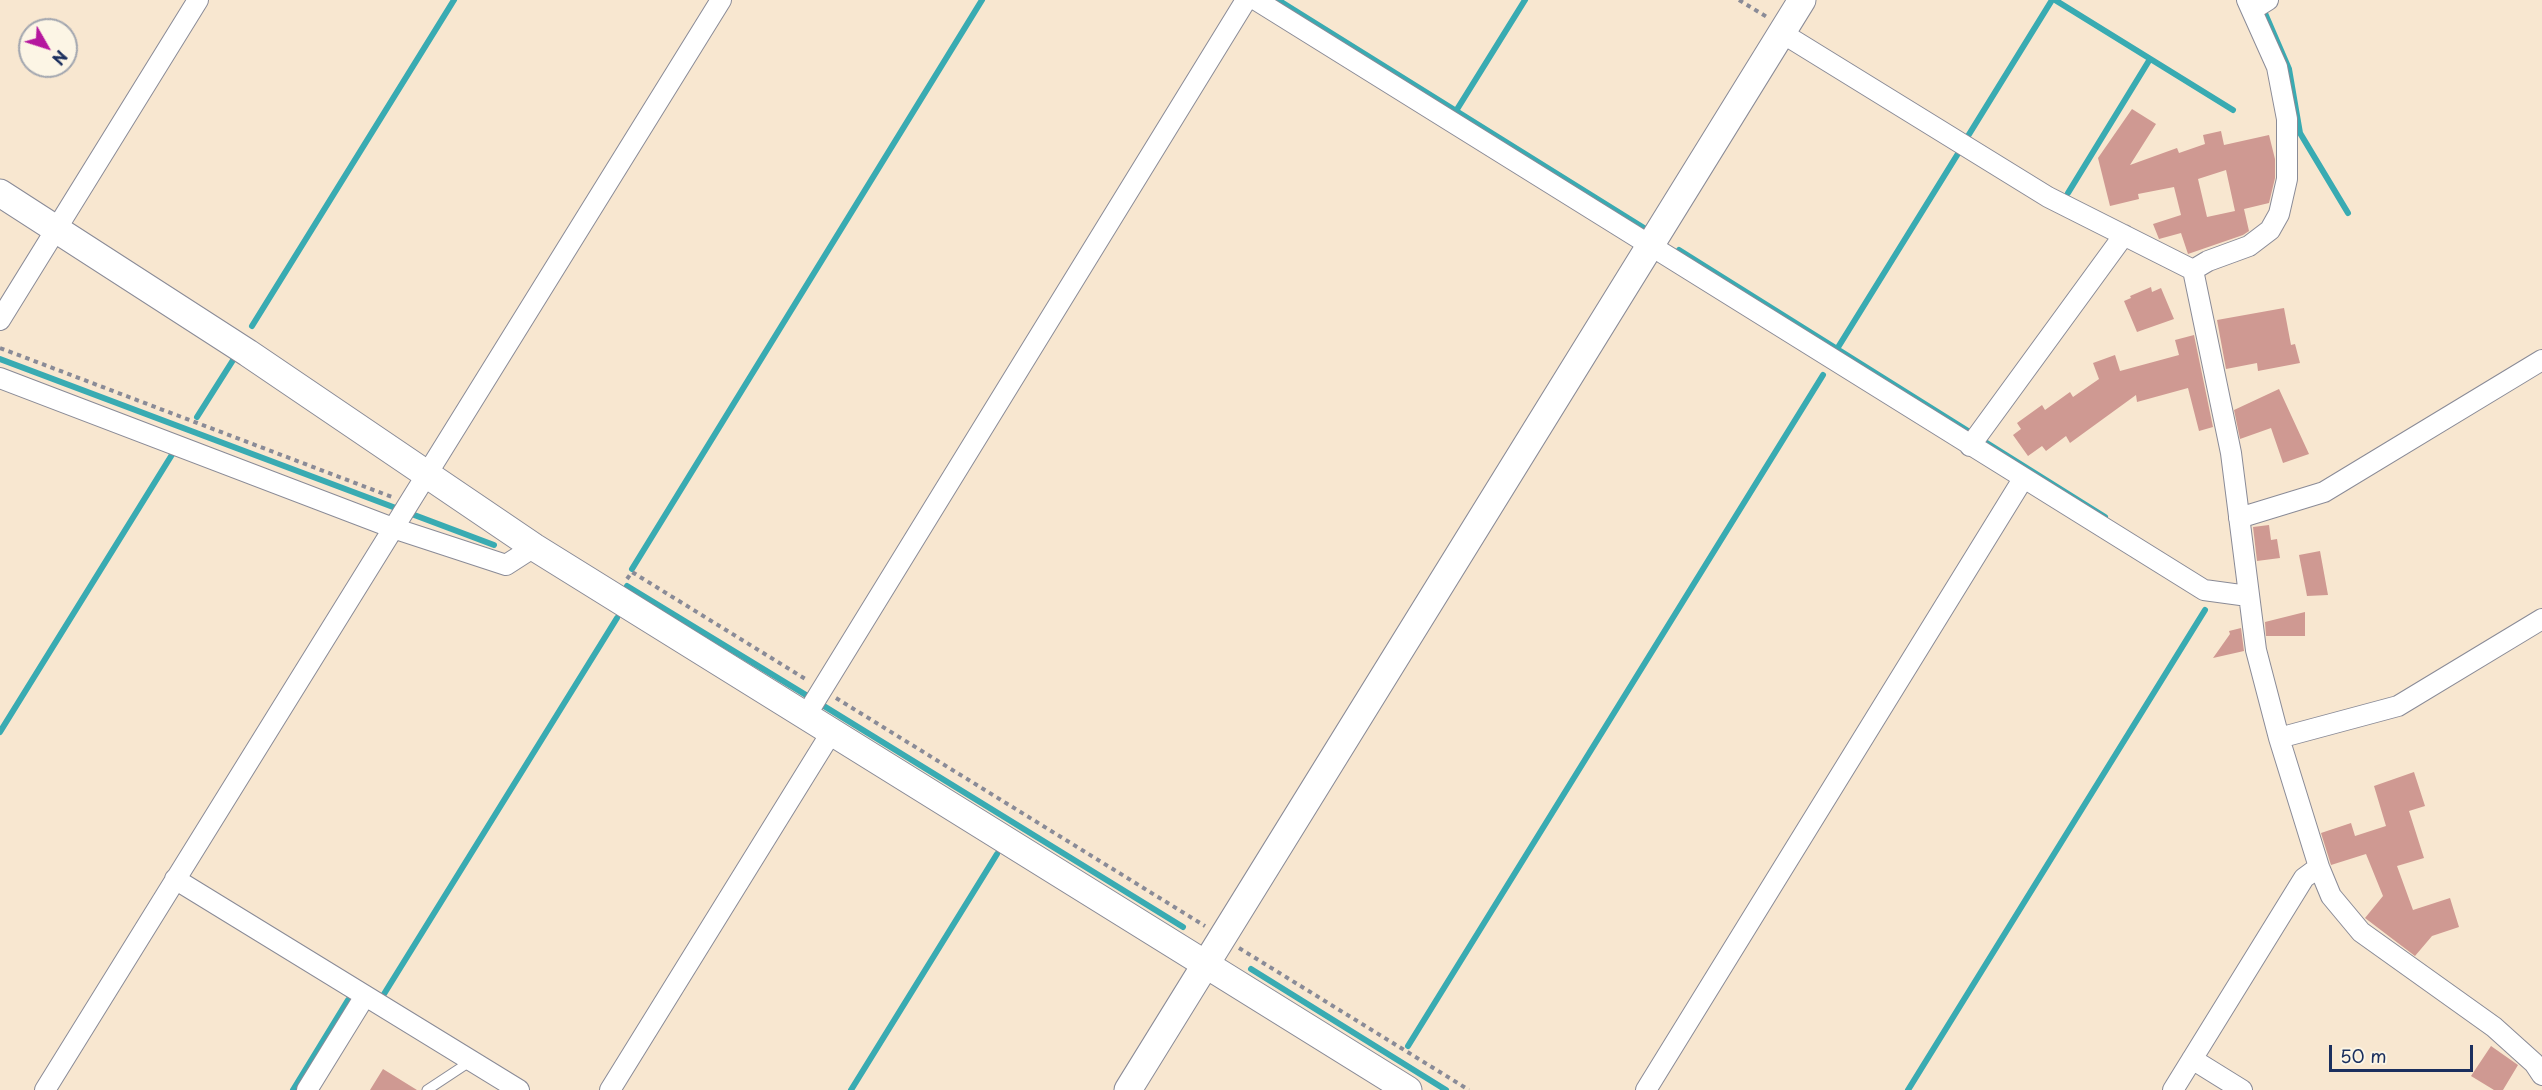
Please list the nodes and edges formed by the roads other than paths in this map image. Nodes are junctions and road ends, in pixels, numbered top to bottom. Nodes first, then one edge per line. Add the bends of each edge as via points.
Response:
1 (198, 0) edge
2 (721, 0) edge
3 (1246, 0) edge
4 (1256, 0) edge
5 (1802, 0) edge
6 (2256, 3) edge
7 (1783, 30) junction
8 (0, 193) edge
9 (56, 228) junction
10 (2124, 235) junction
11 (1649, 246) junction
12 (2193, 270) junction
13 (0, 320) edge
14 (2542, 360) edge
15 (0, 378) edge
16 (1970, 446) junction
17 (426, 475) junction
18 (2023, 479) junction
19 (402, 513) junction
20 (2239, 518) junction
21 (534, 547) junction
22 (2248, 596) junction
23 (2542, 619) edge
24 (805, 717) junction
25 (831, 733) junction
26 (2279, 738) junction
27 (2319, 867) junction
28 (175, 879) junction
29 (1206, 964) junction
30 (365, 996) junction
31 (2192, 1059) junction
32 (471, 1061) junction
33 (2542, 1075) edge
34 (45, 1090) edge
35 (307, 1090) edge
36 (427, 1090) edge
37 (519, 1090) edge
38 (610, 1090) edge
39 (1128, 1090) edge
40 (1408, 1090) edge
41 (1646, 1090) edge
42 (2173, 1090) edge
43 (2242, 1090) edge

1 - 9 street
2 - 17 street
3 - 24 street
4 - 11 street
5 - 7 street
6 - 12 street via 2277,67 2287,119 2287,179 2279,214 2270,230 2249,246
7 - 10 street via 2048,197
7 - 11 street
8 - 9 street
9 - 13 street
9 - 17 street
10 - 12 street
10 - 16 street
11 - 16 street
11 - 29 street
12 - 20 street via 2231,453
14 - 20 street via 2324,492
15 - 19 street
16 - 18 street
17 - 19 street
17 - 21 street
18 - 22 street via 2204,590
18 - 41 street
19 - 21 street via 506,565
19 - 28 street
20 - 22 street
21 - 24 street
22 - 26 street via 2256,650
23 - 26 street via 2398,706
24 - 25 street
25 - 29 street
25 - 38 street
26 - 27 street
27 - 31 street via 2304,878
27 - 33 street via 2331,896 2361,932 2494,1028
28 - 30 street
28 - 34 street
29 - 39 street
29 - 40 street
30 - 32 street
30 - 35 street
31 - 42 street
31 - 43 street
32 - 36 lane
32 - 37 street

